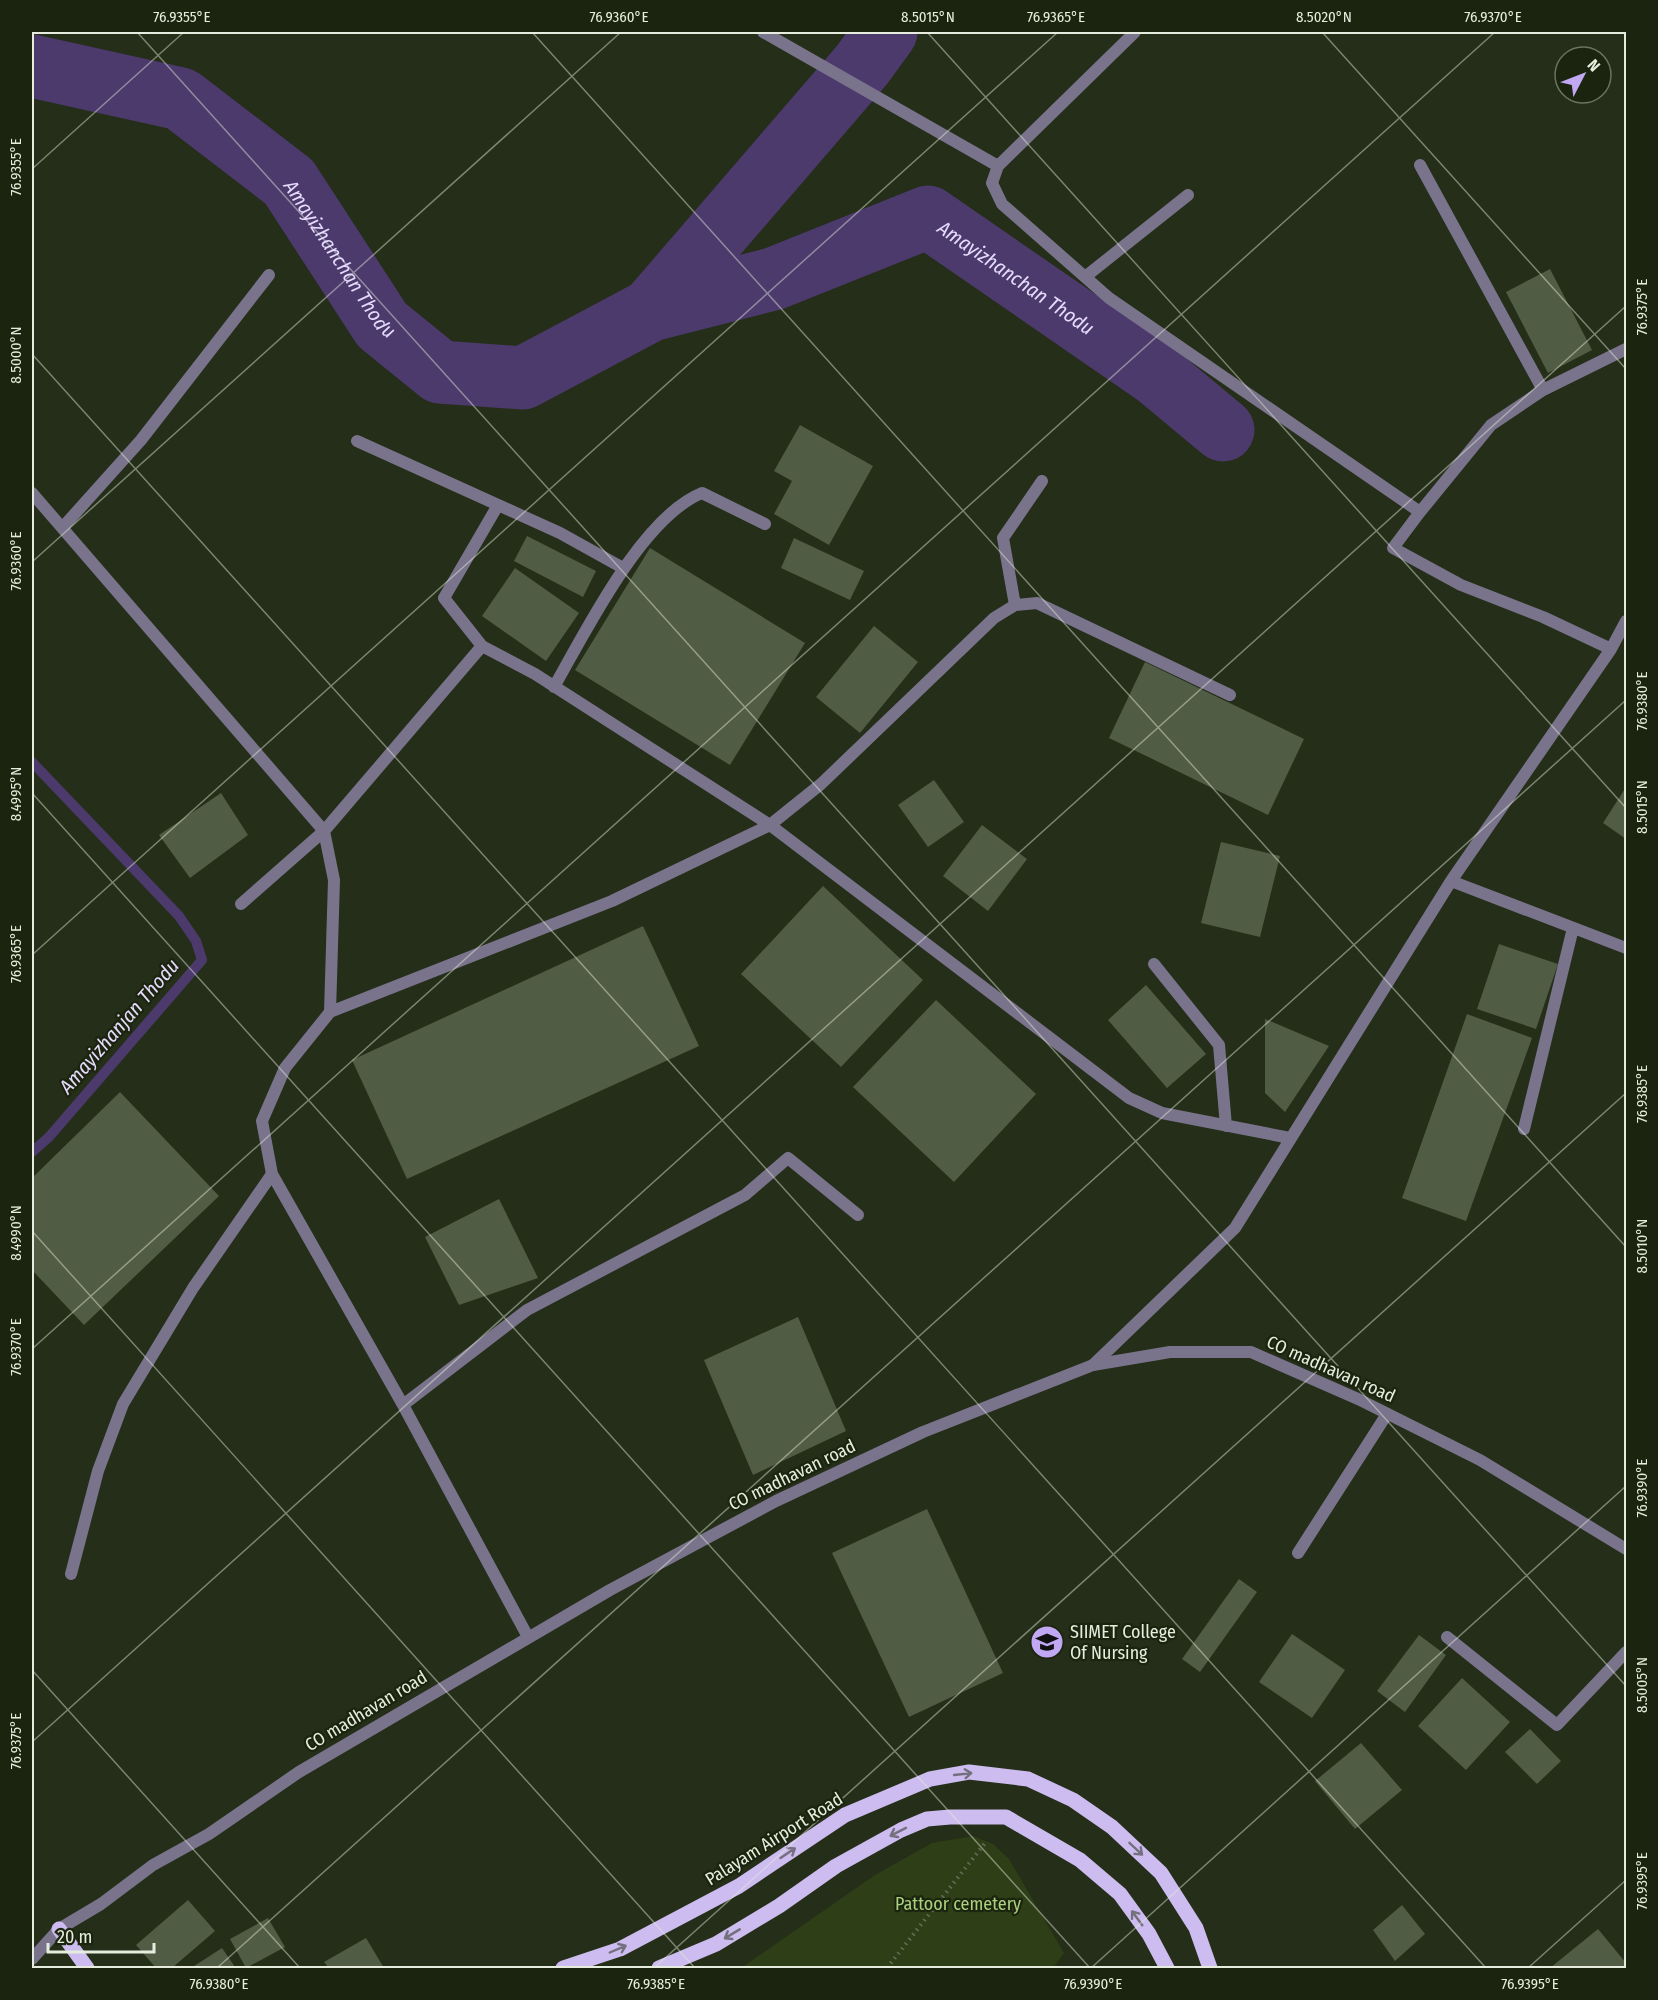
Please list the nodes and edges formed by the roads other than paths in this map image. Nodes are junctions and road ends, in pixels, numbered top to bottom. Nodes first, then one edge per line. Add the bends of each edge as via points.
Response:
1 (763, 32) edge
2 (1135, 32) edge
3 (1420, 165) dead end
4 (998, 166) junction
5 (1188, 195) dead end
6 (269, 275) dead end
7 (1085, 277) junction
8 (1626, 349) edge
9 (1543, 390) junction
10 (357, 441) dead end
11 (1042, 481) dead end
12 (32, 493) edge
13 (498, 505) junction
14 (1420, 512) junction
15 (765, 524) dead end
16 (63, 527) junction
17 (623, 568) junction
18 (1015, 604) junction
19 (1626, 621) edge
20 (482, 646) junction
21 (1611, 649) junction
22 (554, 687) junction
23 (1230, 694) dead end
24 (770, 825) junction
25 (324, 831) junction
26 (1451, 881) junction
27 (241, 904) dead end
28 (1573, 928) junction
29 (1626, 948) edge
30 (1154, 964) dead end
31 (330, 1012) junction
32 (1226, 1126) junction
33 (1524, 1129) dead end
34 (1290, 1138) junction
35 (273, 1174) junction
36 (858, 1215) dead end
37 (1092, 1365) junction
38 (404, 1405) junction
39 (1388, 1414) junction
40 (1626, 1549) edge
41 (1298, 1553) dead end
42 (70, 1574) dead end
43 (1447, 1636) dead end
44 (528, 1637) junction
45 (1626, 1652) edge
46 (59, 1929) junction
47 (32, 1959) edge
48 (87, 1968) edge
49 (563, 1968) edge
50 (659, 1968) edge
51 (1167, 1968) edge
52 (1210, 1968) edge

1 - 4 street
2 - 4 street
3 - 9 street
4 - 7 street via 992,183 1002,204
5 - 7 street
6 - 16 street via 141,440
7 - 14 street via 1108,298
8 - 9 street
9 - 14 street via 1491,425
10 - 13 street
11 - 18 street via 1003,538
12 - 16 street
13 - 17 street
13 - 20 street via 444,598
14 - 21 street via 1393,548 1461,585
15 - 17 street via 702,493 683,501
16 - 25 street
17 - 22 street
18 - 23 street via 1037,603
18 - 24 street via 994,618 821,784
19 - 21 street
20 - 22 street
20 - 25 street
21 - 26 street
22 - 24 street
24 - 31 street via 612,901
24 - 32 street via 1129,1098 1162,1113
25 - 27 street
25 - 31 street via 334,879
26 - 28 street
26 - 34 street
28 - 29 street
28 - 33 street
30 - 32 street via 1219,1045
31 - 35 street via 285,1068 262,1121
32 - 34 street
34 - 37 street via 1235,1228
35 - 38 street
35 - 42 street via 193,1288 123,1404 98,1471
36 - 38 street via 788,1158 745,1195 527,1310
37 - 39 street, CO madhavan road via 1170,1352 1251,1352
37 - 44 street, CO madhavan road via 923,1432 776,1501
38 - 44 street
39 - 40 street, CO madhavan road via 1480,1460
39 - 41 street
43 - 45 street via 1557,1725
44 - 46 street, CO madhavan road via 299,1772
46 - 47 street, CO madhavan road
46 - 48 main road
49 -> 52 main road, Palayam Airport Road via 620,1949 739,1886 845,1815 930,1779 969,1772 1028,1779 1073,1800 1112,1827 1161,1873 1196,1928
51 -> 50 main road via 1149,1934 1120,1894 1080,1860 1006,1817 927,1819 901,1830 716,1944

